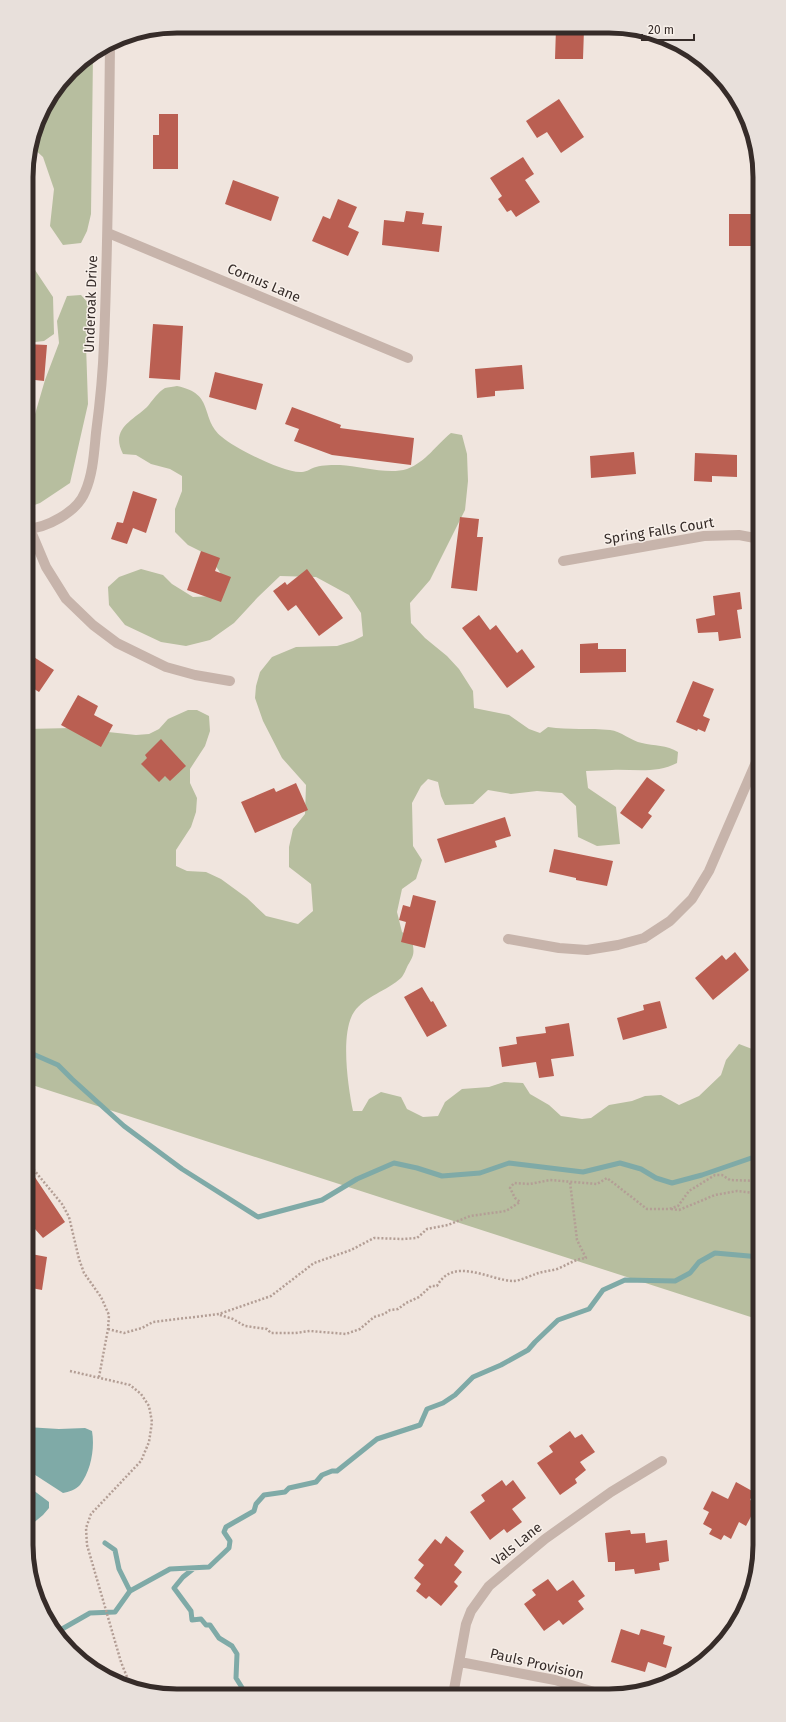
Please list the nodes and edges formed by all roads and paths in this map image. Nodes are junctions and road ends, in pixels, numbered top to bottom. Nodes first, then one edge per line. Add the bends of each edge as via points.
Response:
1 (110, 50) edge
2 (108, 233) junction
3 (408, 358) dead end
4 (33, 528) edge
5 (753, 538) edge
6 (33, 540) edge
7 (563, 561) dead end
8 (230, 681) dead end
9 (753, 769) edge
10 (508, 939) dead end
11 (33, 1170) edge
12 (753, 1181) edge
13 (570, 1182) junction
14 (753, 1193) edge
15 (669, 1209) junction
16 (219, 1314) junction
17 (108, 1329) junction
18 (70, 1371) dead end
19 (99, 1377) junction
20 (662, 1461) dead end
21 (460, 1662) junction
22 (128, 1680) edge
23 (454, 1689) edge
24 (585, 1689) edge

1 - 2 street, Underoak Drive
2 - 3 street, Cornus Lane
2 - 4 street, Underoak Drive via 102,376 92,470 78,505 52,522
5 - 7 street, Spring Falls Court via 739,535 704,536
6 - 8 street via 46,567 66,598 93,624 117,642 166,667
9 - 10 street via 709,871 692,899 670,921 644,938 588,950
11 - 17 path via 62,1204 69,1217 84,1273 101,1297 109,1315
12 - 15 path via 730,1180 722,1174 715,1175 688,1191 678,1206
13 - 15 path via 597,1184 607,1178 647,1209
13 - 16 path via 550,1180 530,1184 514,1183 510,1188 520,1202 506,1211 470,1216 448,1225 427,1229 417,1238 374,1238 314,1264 271,1296
13 - 16 path via 577,1240 586,1258 555,1270 513,1281 468,1271 454,1272 441,1278 437,1286 431,1286 419,1297 398,1309 374,1317 360,1329 346,1334 310,1330 271,1333 267,1329 245,1326
14 - 15 path via 737,1191 715,1195 679,1210
16 - 17 path via 153,1322 124,1333
17 - 19 path
18 - 19 path
19 - 22 path via 130,1386 141,1394 149,1406 152,1422 149,1442 141,1461 91,1514 86,1528 87,1545
20 - 21 street, Vals Lane via 611,1492 551,1534 489,1586 471,1611 466,1624
21 - 23 street, Vals Lane
21 - 24 street, Pauls Provision via 555,1680

